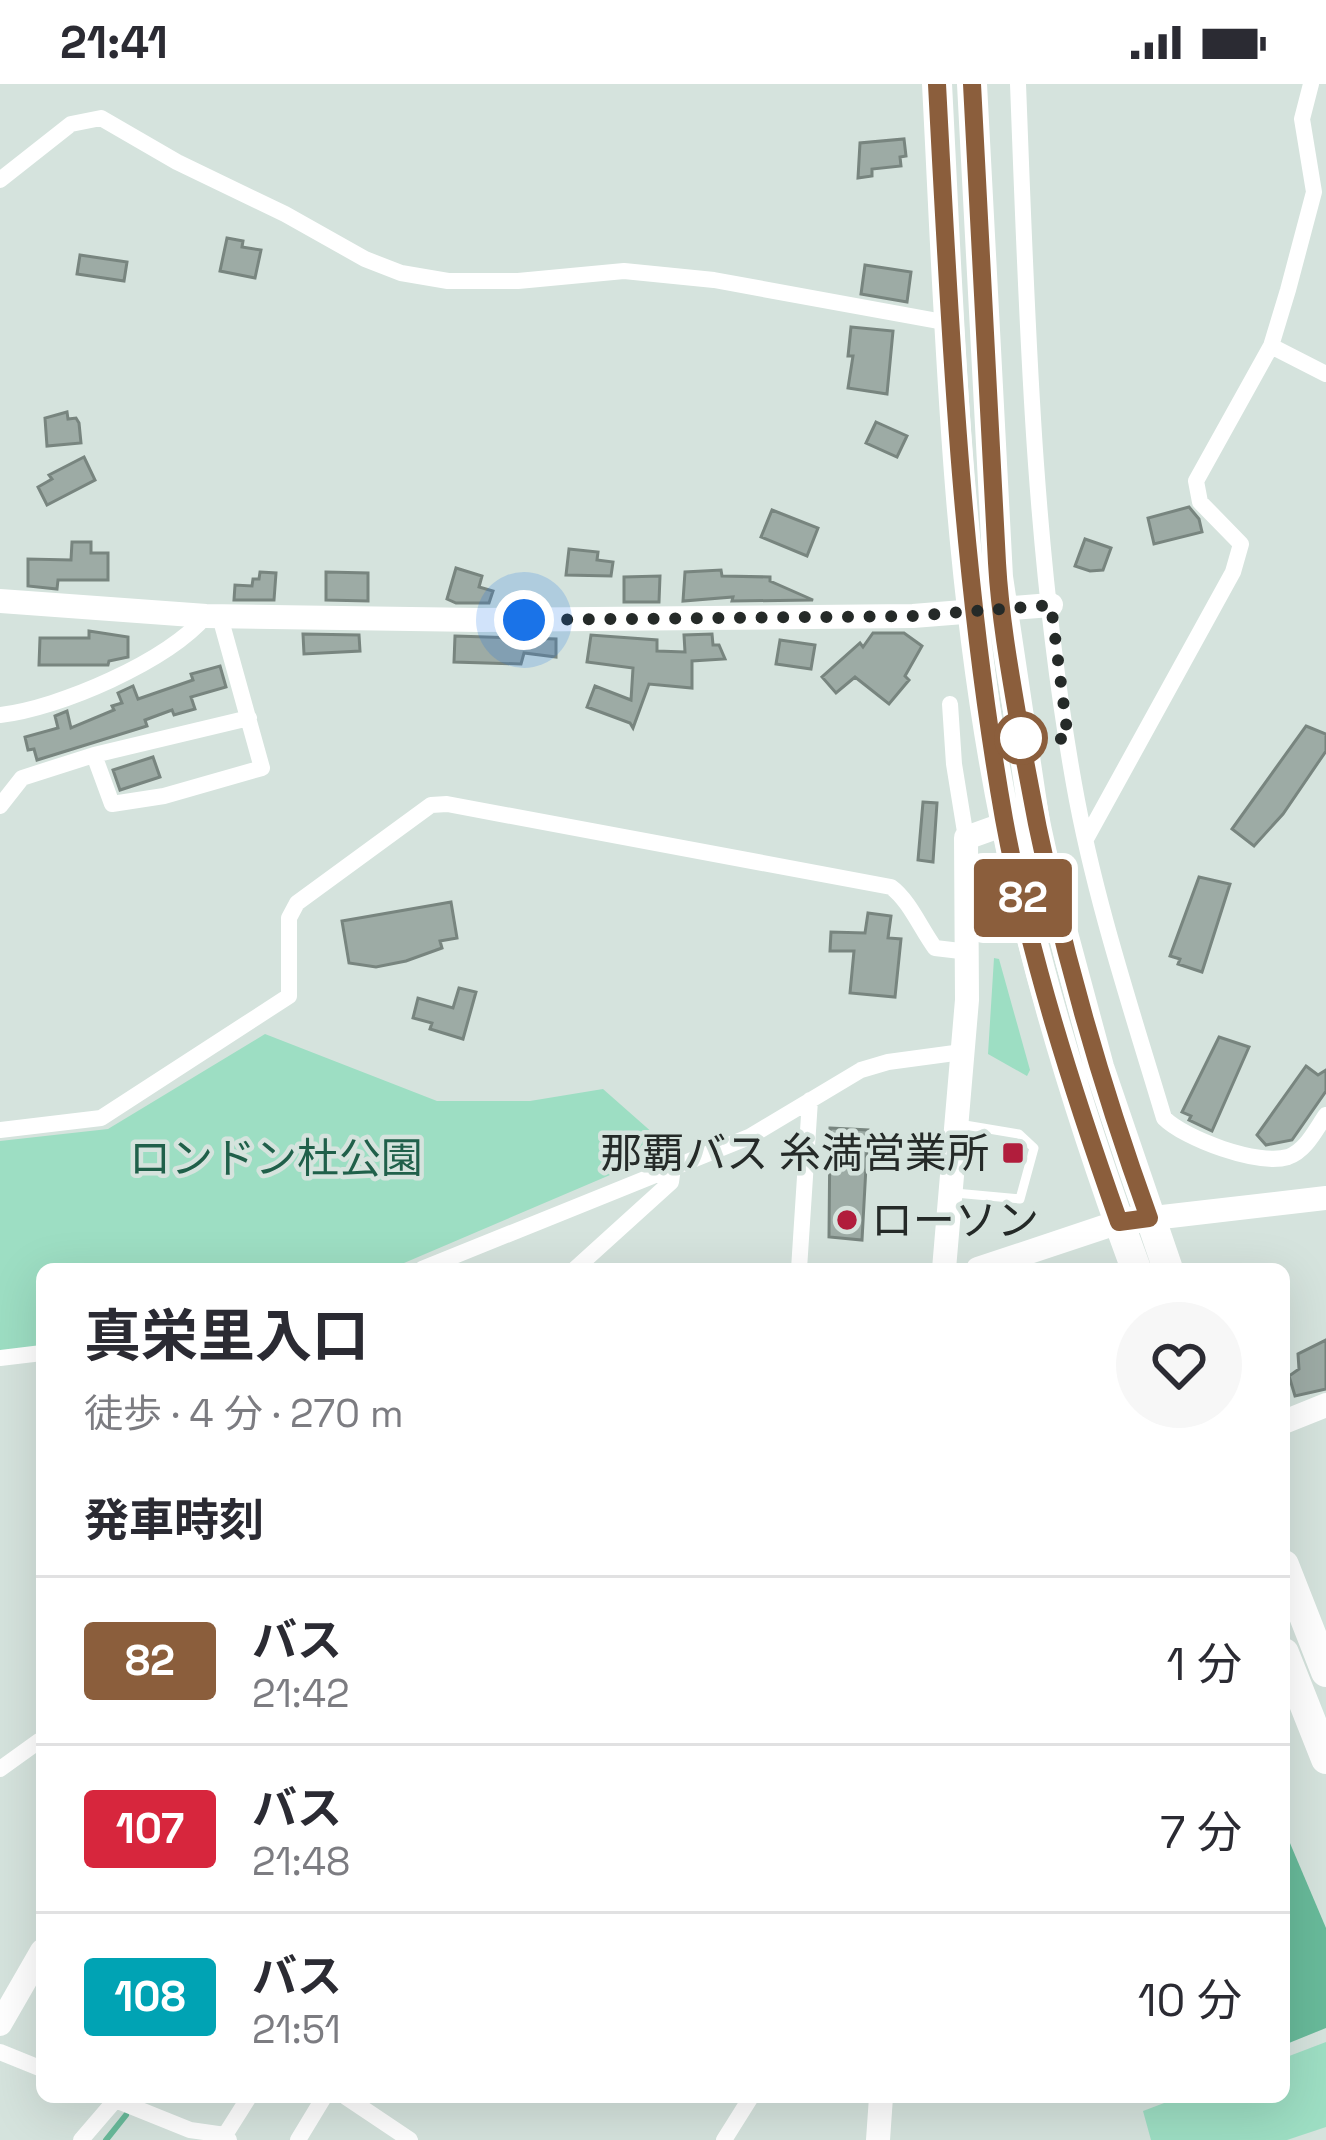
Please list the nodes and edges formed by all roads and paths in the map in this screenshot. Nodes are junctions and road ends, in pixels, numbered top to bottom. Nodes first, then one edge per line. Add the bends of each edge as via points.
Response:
1 (937, 84) edge
2 (972, 84) edge
3 (1018, 84) edge
4 (1312, 84) edge
5 (0, 180) edge
6 (949, 322) junction
7 (1270, 346) junction
8 (1326, 374) edge
9 (0, 602) edge
10 (1051, 605) junction
11 (987, 611) junction
12 (213, 616) junction
13 (950, 704) dead end
14 (0, 715) edge
15 (248, 718) junction
16 (94, 755) junction
17 (0, 806) edge
18 (1005, 824) junction
19 (966, 838) junction
20 (1086, 839) junction
21 (969, 952) junction
22 (962, 1052) junction
23 (810, 1100) junction
24 (1326, 1115) edge
25 (956, 1124) junction
26 (0, 1130) edge
27 (673, 1167) junction
28 (950, 1192) junction
29 (1314, 1199) edge
30 (1134, 1220) junction
31 (437, 1263) edge
32 (582, 1263) edge
33 (799, 1263) edge
34 (944, 1263) edge
35 (997, 1263) edge
36 (1136, 1263) edge
37 (1164, 1263) edge
38 (36, 1354) edge
39 (0, 1358) edge
40 (1326, 1405) edge
41 (1290, 1420) edge
42 (1290, 1580) edge
43 (1290, 1668) edge
44 (1326, 1672) edge
45 (36, 1743) edge
46 (1326, 1759) edge
47 (0, 1769) edge
48 (36, 1961) edge
49 (0, 2024) edge
50 (0, 2052) edge
51 (36, 2067) edge
52 (110, 2103) edge
53 (124, 2103) edge
54 (246, 2103) edge
55 (320, 2103) edge
56 (355, 2103) edge
57 (747, 2103) edge
58 (881, 2103) edge
59 (187, 2135) edge
60 (227, 2138) edge
61 (81, 2140) edge
62 (298, 2140) edge
63 (410, 2140) edge
64 (724, 2140) edge
65 (878, 2140) edge

1 - 6 highway
2 - 11 highway
3 - 10 street
4 - 7 street via 1302,119 1314,192
5 - 6 street via 71,124 101,118 401,273 448,281 624,271
6 - 11 highway
7 - 8 street
7 - 20 street via 1196,481 1200,502 1241,544 1233,572
9 - 12 street
10 - 11 street
10 - 20 street
11 - 12 street
11 - 18 highway
11 - 30 highway
12 - 14 street via 84,691
12 - 15 street
13 - 19 street
15 - 16 street
15 - 16 street via 262,768 164,796 112,805
16 - 17 street via 22,778
18 - 19 street
18 - 30 highway via 1046,993
19 - 21 street
20 - 24 street via 1164,1118 1180,1133 1217,1145 1288,1157
21 - 22 street
21 - 26 street via 935,948 891,887 431,805 297,903 289,918 289,996 101,1118
22 - 23 street via 874,1066
22 - 25 street
23 - 27 street via 749,1137
23 - 33 street
25 - 28 street
25 - 28 lane via 1019,1134 1034,1148 1020,1199
27 - 31 street
27 - 32 street via 671,1182
28 - 34 street
29 - 30 street
30 - 35 street
30 - 36 highway
30 - 37 highway
38 - 39 street
40 - 41 street
42 - 44 highway
43 - 46 highway
45 - 47 street
48 - 49 street
50 - 51 street
52 - 61 street
53 - 59 street
54 - 60 street
55 - 62 street
56 - 63 street
57 - 64 street
58 - 65 street
59 - 60 street

